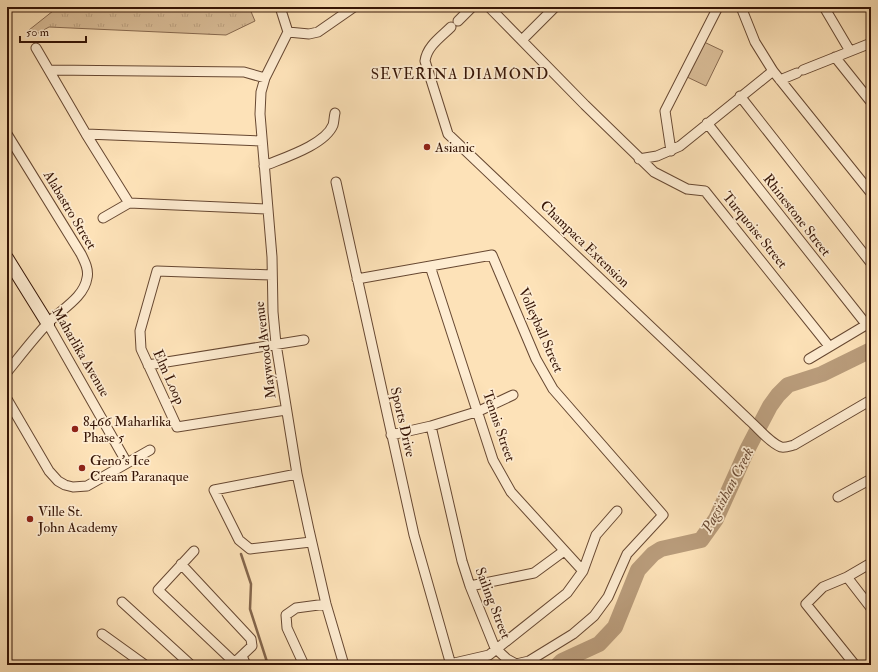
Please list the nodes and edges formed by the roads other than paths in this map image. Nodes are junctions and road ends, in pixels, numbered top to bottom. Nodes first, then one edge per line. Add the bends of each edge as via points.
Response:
1 (280, 7) edge
2 (354, 7) edge
3 (472, 7) edge
4 (489, 7) edge
5 (555, 7) edge
6 (718, 7) edge
7 (741, 7) edge
8 (824, 7) edge
9 (458, 20) dead end
10 (451, 27) dead end
11 (288, 32) junction
12 (522, 40) junction
13 (871, 43) edge
14 (36, 48) dead end
15 (850, 51) junction
16 (835, 57) junction
17 (49, 70) junction
18 (773, 71) junction
19 (265, 78) junction
20 (780, 80) junction
21 (740, 96) junction
22 (871, 102) edge
23 (335, 113) dead end
24 (707, 123) junction
25 (7, 134) edge
26 (86, 134) junction
27 (262, 141) junction
28 (671, 151) junction
29 (639, 159) junction
30 (264, 166) junction
31 (336, 182) dead end
32 (871, 193) edge
33 (129, 203) junction
34 (268, 208) junction
35 (104, 218) dead end
36 (7, 258) edge
37 (871, 263) edge
38 (430, 266) junction
39 (272, 275) junction
40 (357, 279) junction
41 (868, 323) edge
42 (48, 324) junction
43 (304, 340) dead end
44 (276, 344) junction
45 (830, 346) junction
46 (809, 359) dead end
47 (148, 365) junction
48 (7, 372) edge
49 (513, 395) dead end
50 (7, 399) edge
51 (871, 400) edge
52 (286, 410) junction
53 (479, 412) junction
54 (431, 426) junction
55 (391, 435) junction
56 (150, 450) dead end
57 (126, 463) junction
58 (297, 474) junction
59 (871, 479) edge
60 (838, 497) dead end
61 (617, 511) dead end
62 (663, 515) joint
63 (312, 542) junction
64 (194, 551) dead end
65 (564, 551) junction
66 (871, 563) edge
67 (181, 564) junction
68 (583, 571) junction
69 (847, 577) junction
70 (470, 586) junction
71 (122, 602) dead end
72 (326, 604) junction
73 (871, 608) edge
74 (102, 634) dead end
75 (496, 648) junction
76 (242, 656) junction
77 (234, 664) edge
78 (450, 664) edge
79 (145, 665) edge
80 (191, 665) edge
81 (246, 665) edge
82 (304, 665) edge
83 (344, 665) edge
84 (855, 665) edge

1 - 11 street
2 - 11 street via 318,32
3 - 9 street
4 - 12 street, Turquoise Street
5 - 12 street
6 - 28 street via 665,111
7 - 18 street via 755,42
8 - 15 street
10 - 51 street, Champaca Extension via 431,46 426,53 425,61 448,134 765,435 781,446 794,445
11 - 19 street, Maywood Avenue
12 - 29 street, Turquoise Street
13 - 15 street
14 - 17 street
15 - 16 street
16 - 20 street
16 - 22 street
17 - 19 street via 244,72
17 - 26 street
18 - 20 street
18 - 21 street
19 - 27 street, Maywood Avenue via 260,108
20 - 32 street
21 - 24 street
21 - 37 street
23 - 30 street via 333,125 317,142
24 - 28 street
24 - 41 street, Rhinestone Street
25 - 42 street, Alabastro Street via 87,267 84,288
26 - 27 street
26 - 33 street
27 - 30 street, Maywood Avenue
28 - 29 street
29 - 45 street, Turquoise Street via 654,172 687,189 705,191
30 - 34 street, Maywood Avenue
31 - 40 street, Sports Drive
33 - 34 street
33 - 35 street
34 - 39 street, Maywood Avenue
36 - 42 street, Maharlika Avenue
38 - 40 street, Volleyball Street
38 - 53 street, Tennis Street
38 - 62 street, Volleyball Street via 492,255 536,359 553,389
39 - 44 street, Maywood Avenue
39 - 47 street, Elm Loop via 157,272 140,331 141,349
40 - 55 street, Sports Drive
41 - 45 street
42 - 48 street, Alabastro Street
42 - 57 street, Maharlika Avenue
43 - 44 street
44 - 47 street
44 - 52 street, Maywood Avenue
45 - 46 street
47 - 52 street, Elm Loop via 177,427
49 - 53 street
50 - 57 street via 49,470 65,485 87,486
52 - 58 street, Maywood Avenue
53 - 54 street
53 - 65 street, Tennis Street via 493,460 511,492
54 - 55 street
54 - 70 street, Sailing Street
55 - 78 street, Sports Drive via 414,535
56 - 57 street
58 - 63 street, Maywood Avenue
58 - 63 street via 214,490 239,540 250,549
59 - 60 street
61 - 68 street via 596,534
62 - 75 street, Sailing Street via 627,554 608,597 594,616 573,634 529,661 516,664
63 - 72 street, Maywood Avenue
64 - 67 street
65 - 68 street, Tennis Street
65 - 70 street via 534,574
66 - 69 street
67 - 76 street via 251,639 252,643
67 - 77 street via 158,587 159,592
68 - 75 street via 567,593
69 - 73 street
69 - 84 street via 823,587 806,604
70 - 75 street, Sailing Street
71 - 80 street
72 - 82 street via 296,608 286,616 287,628
72 - 83 street, Maywood Avenue
74 - 79 street
75 - 78 street via 489,655
76 - 77 street
76 - 81 street

